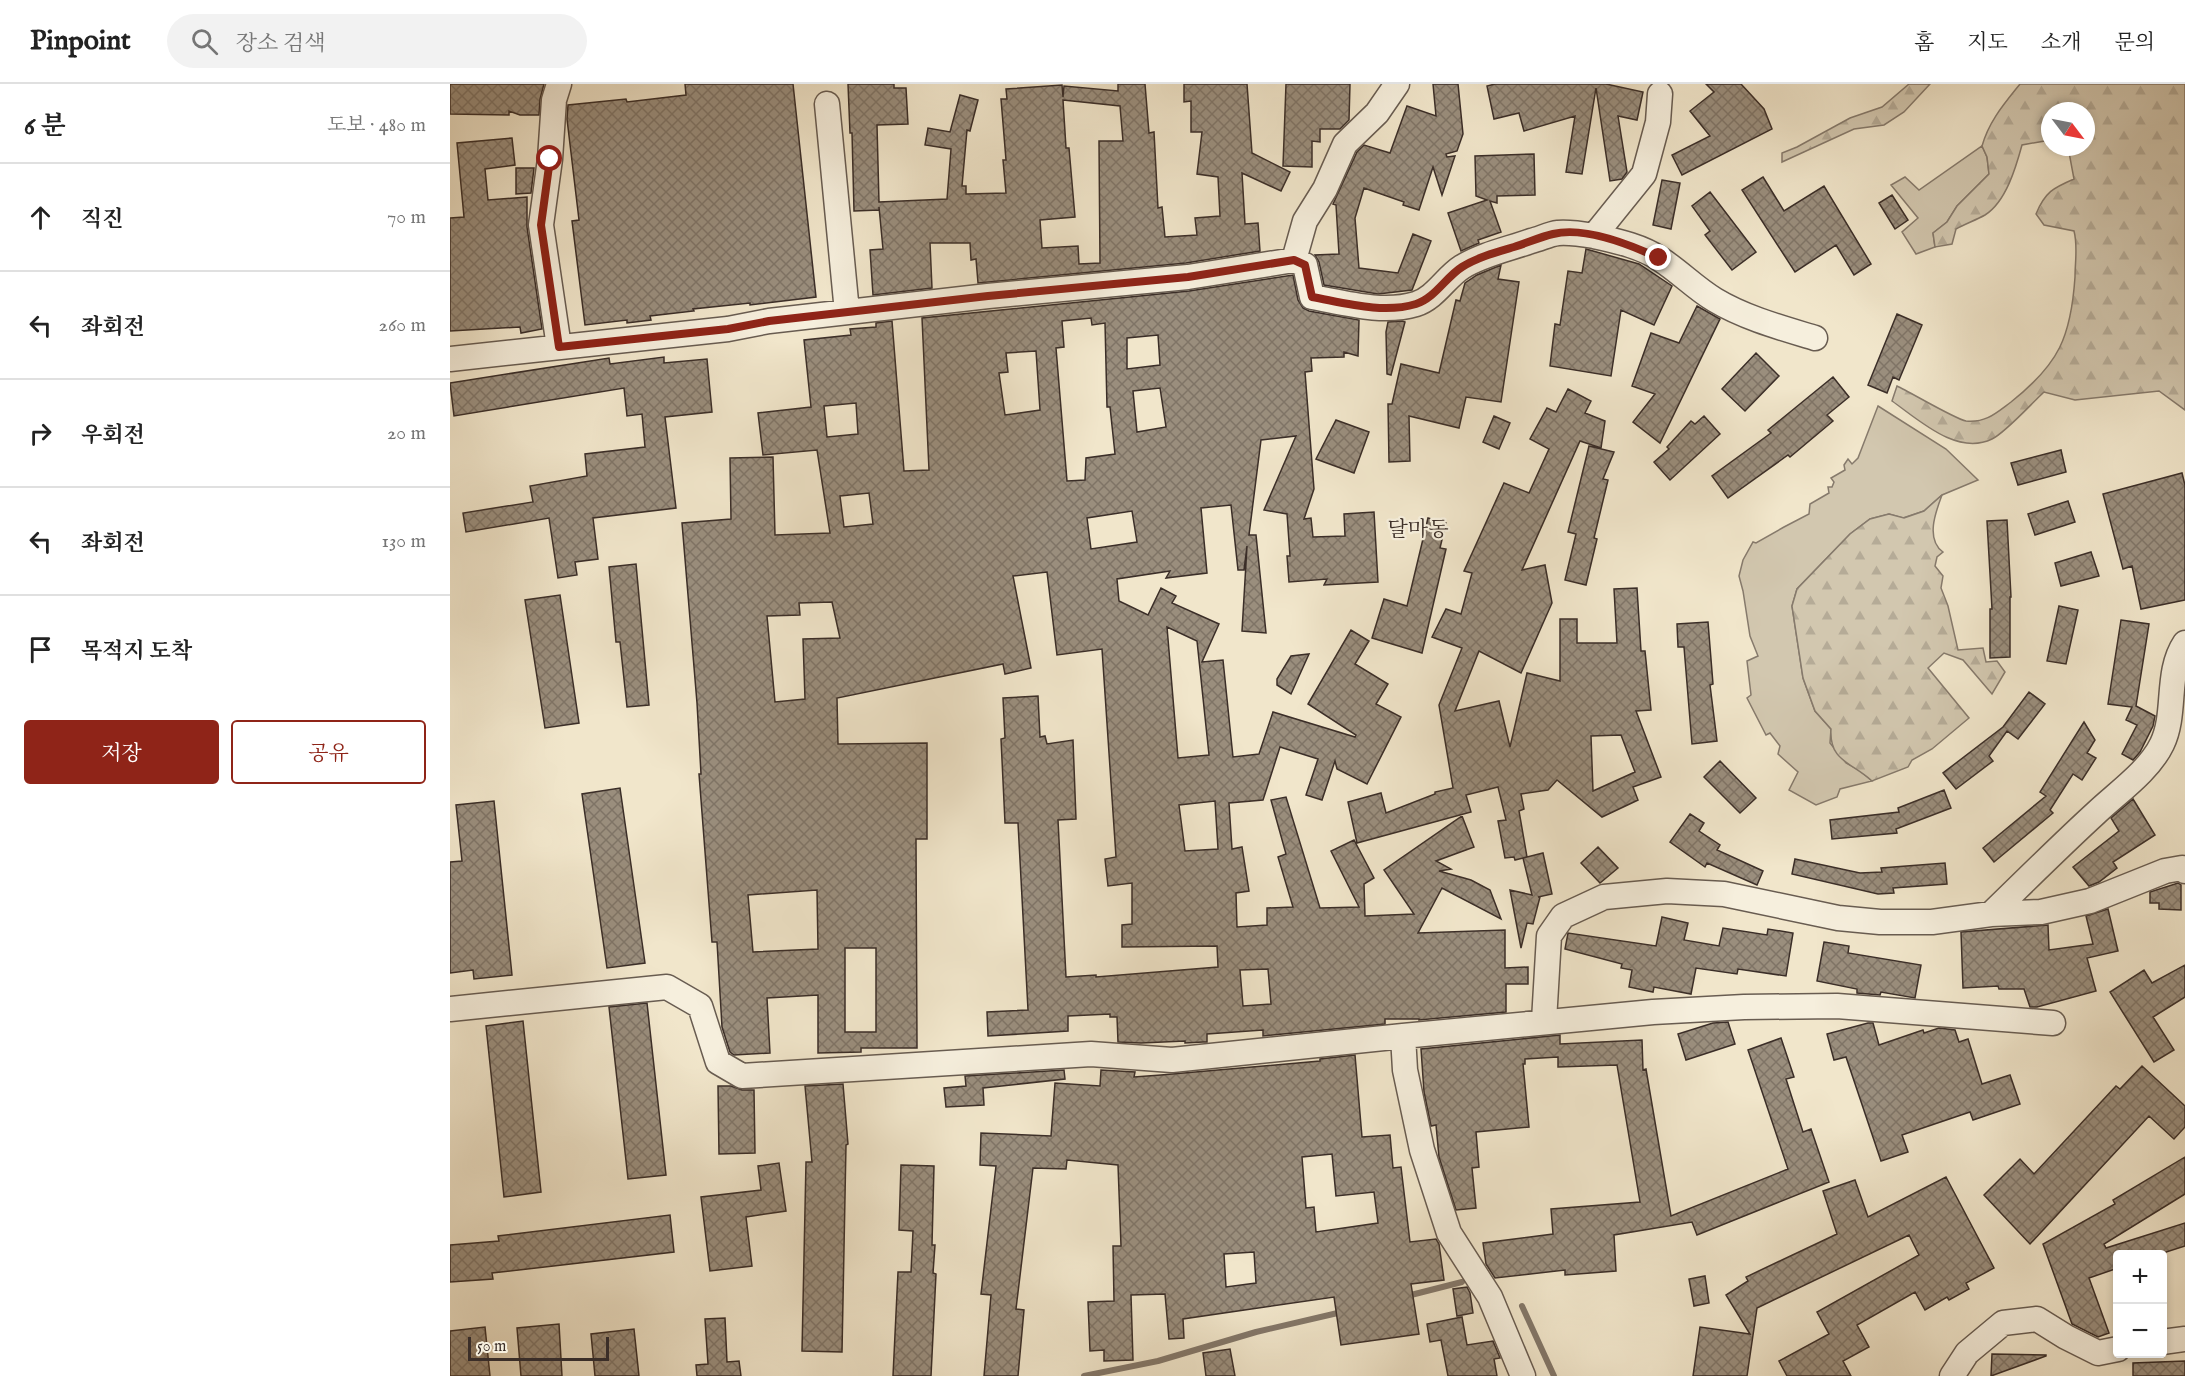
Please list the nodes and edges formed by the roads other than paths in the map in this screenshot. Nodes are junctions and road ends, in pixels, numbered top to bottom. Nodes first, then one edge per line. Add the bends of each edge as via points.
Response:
1 (559, 84) edge
2 (1397, 84) edge
3 (1660, 94) dead end
4 (826, 104) dead end
5 (1594, 236) junction
6 (1294, 260) junction
7 (847, 312) junction
8 (1815, 338) dead end
9 (559, 347) junction
10 (450, 359) edge
11 (2185, 643) edge
12 (2185, 871) edge
13 (1991, 914) junction
14 (450, 1009) edge
15 (1544, 1021) junction
16 (2053, 1023) dead end
17 (1403, 1036) junction
18 (2185, 1339) edge
19 (2167, 1341) edge
20 (2113, 1351) edge
21 (1523, 1376) edge
22 (1952, 1376) edge

1 - 9 street via 541,225
2 - 6 street via 1377,113 1345,144 1305,221
3 - 5 street via 1658,122 1644,174
4 - 7 street
5 - 6 street via 1555,233 1493,253 1462,267 1417,304 1397,306 1363,307 1312,297 1305,265
5 - 8 street via 1659,258 1718,302 1773,326
6 - 7 street via 1188,277
7 - 9 street
9 - 10 street
11 - 13 street via 2175,669 2169,725 2161,746 2139,774
12 - 13 street via 2165,871 2090,901 2042,912
13 - 15 street via 1932,922 1881,922 1838,918 1724,894 1666,891 1604,897 1563,916 1549,936
14 - 17 street via 667,987 700,1006 718,1062 742,1076 1091,1054 1172,1060
15 - 16 street via 1653,1012 1837,1006
15 - 17 street
17 - 21 street via 1405,1070 1422,1150 1449,1233 1490,1297
18 - 19 street
20 - 22 street via 2098,1353 2037,1319 2003,1323 1966,1353

